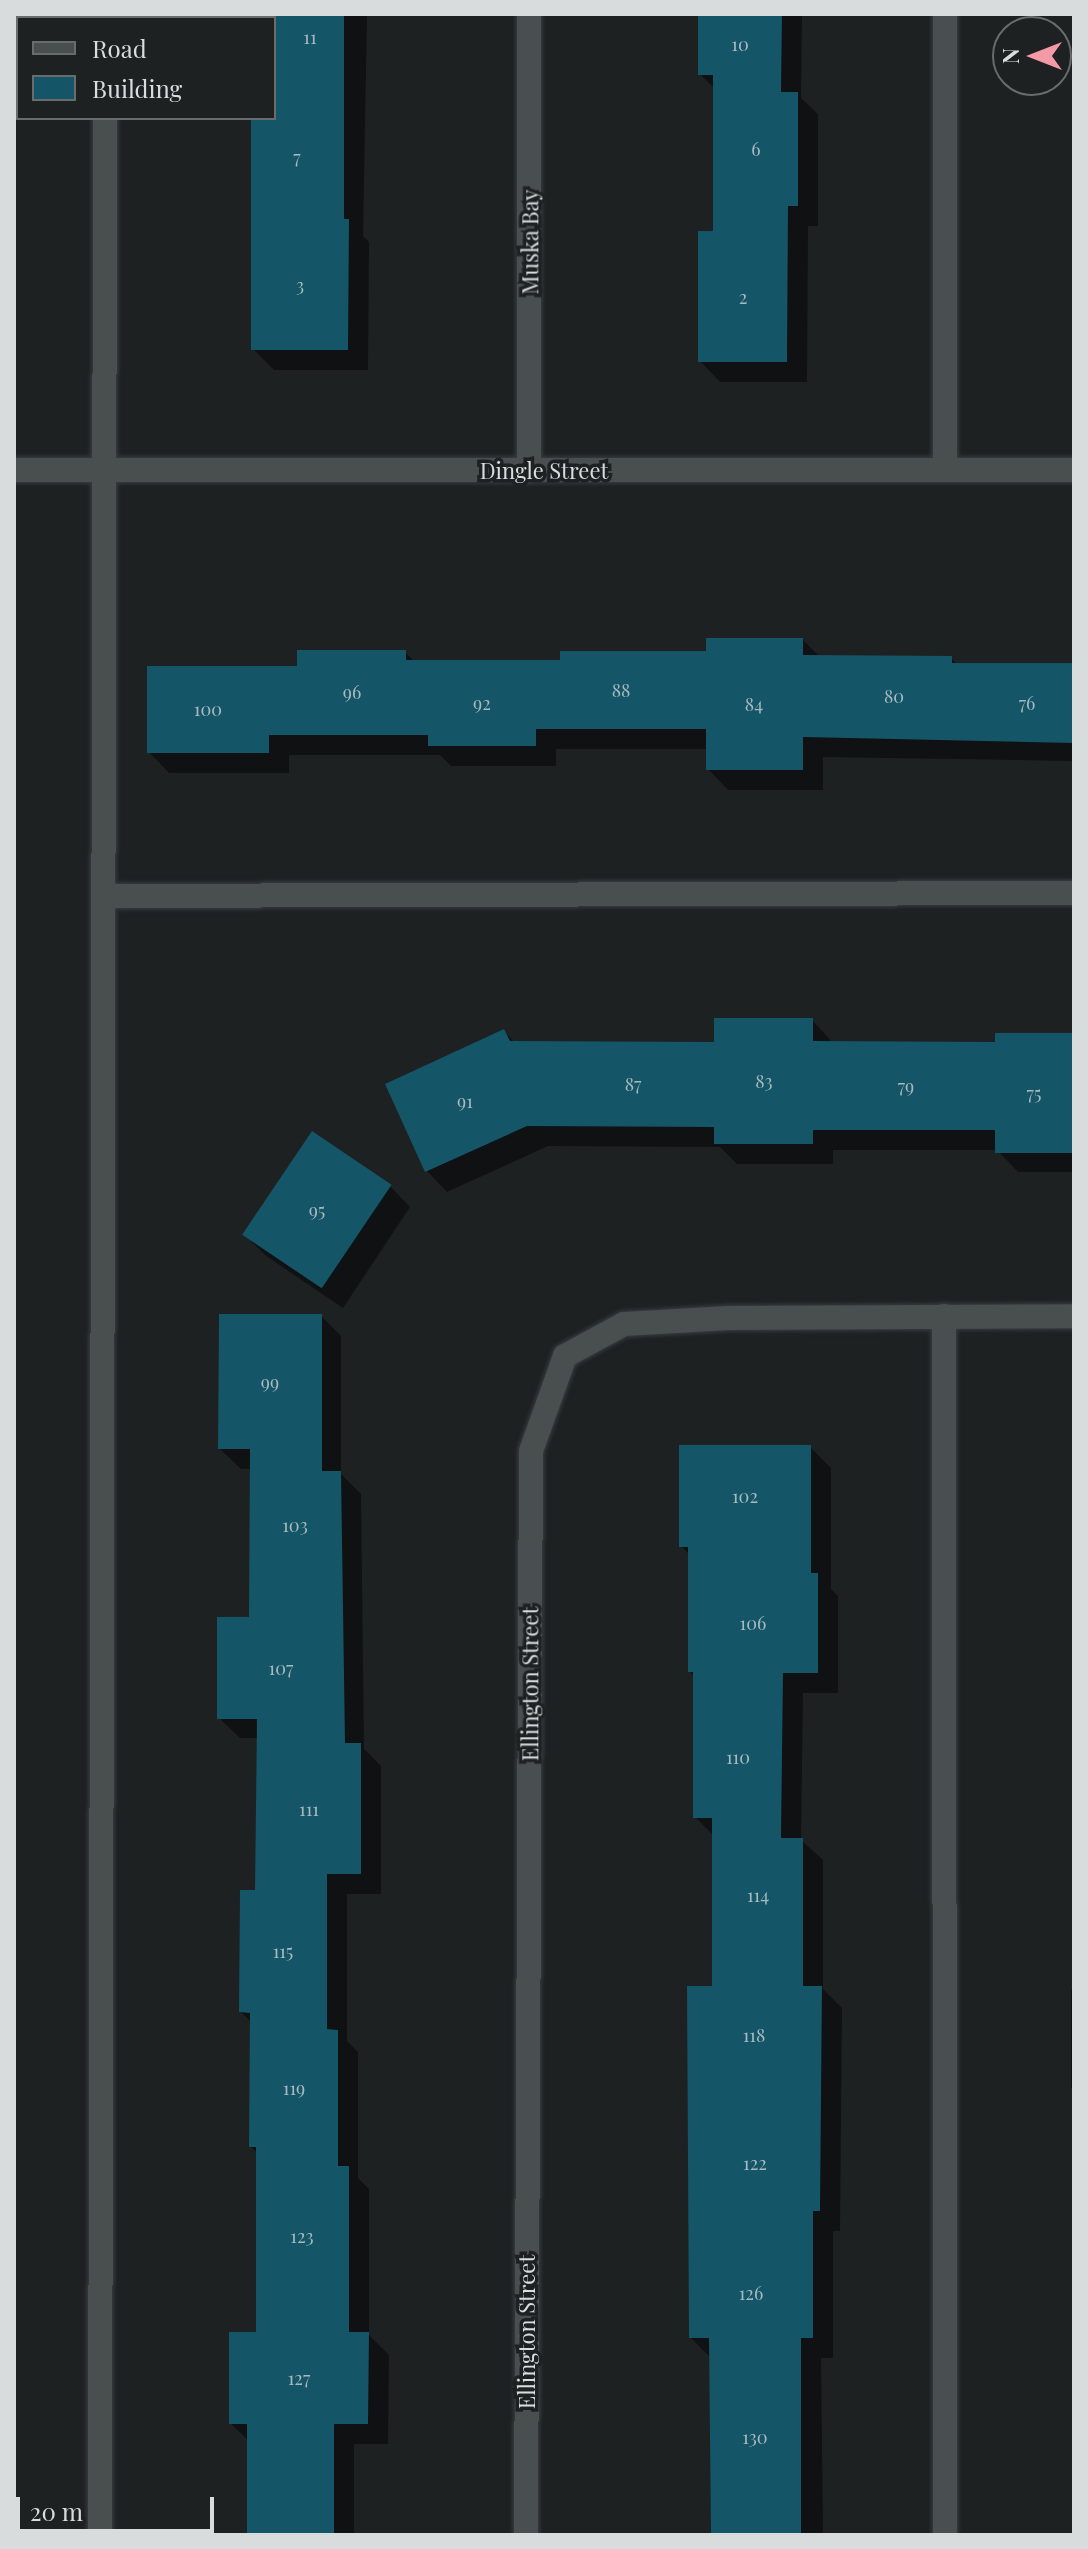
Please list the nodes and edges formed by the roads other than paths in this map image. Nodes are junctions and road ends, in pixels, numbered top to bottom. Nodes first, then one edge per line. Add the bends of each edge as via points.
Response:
1 (529, 14) edge
2 (945, 14) edge
3 (105, 120) edge
4 (945, 468) junction
5 (14, 470) edge
6 (1074, 470) edge
7 (106, 471) junction
8 (529, 471) junction
9 (1074, 893) edge
10 (104, 896) junction
11 (944, 1316) junction
12 (1074, 1316) edge
13 (100, 2535) edge
14 (526, 2535) edge
15 (945, 2535) edge

1 - 8 street, Muska Bay
2 - 4 street
3 - 7 street
4 - 6 street, Dingle Street
4 - 8 street, Dingle Street
5 - 7 street, Dingle Street
7 - 8 street, Dingle Street
7 - 10 street
9 - 10 street
10 - 13 street
11 - 12 street, Ellington Street
11 - 14 street, Ellington Street via 624,1324 565,1356 531,1451
11 - 15 street

